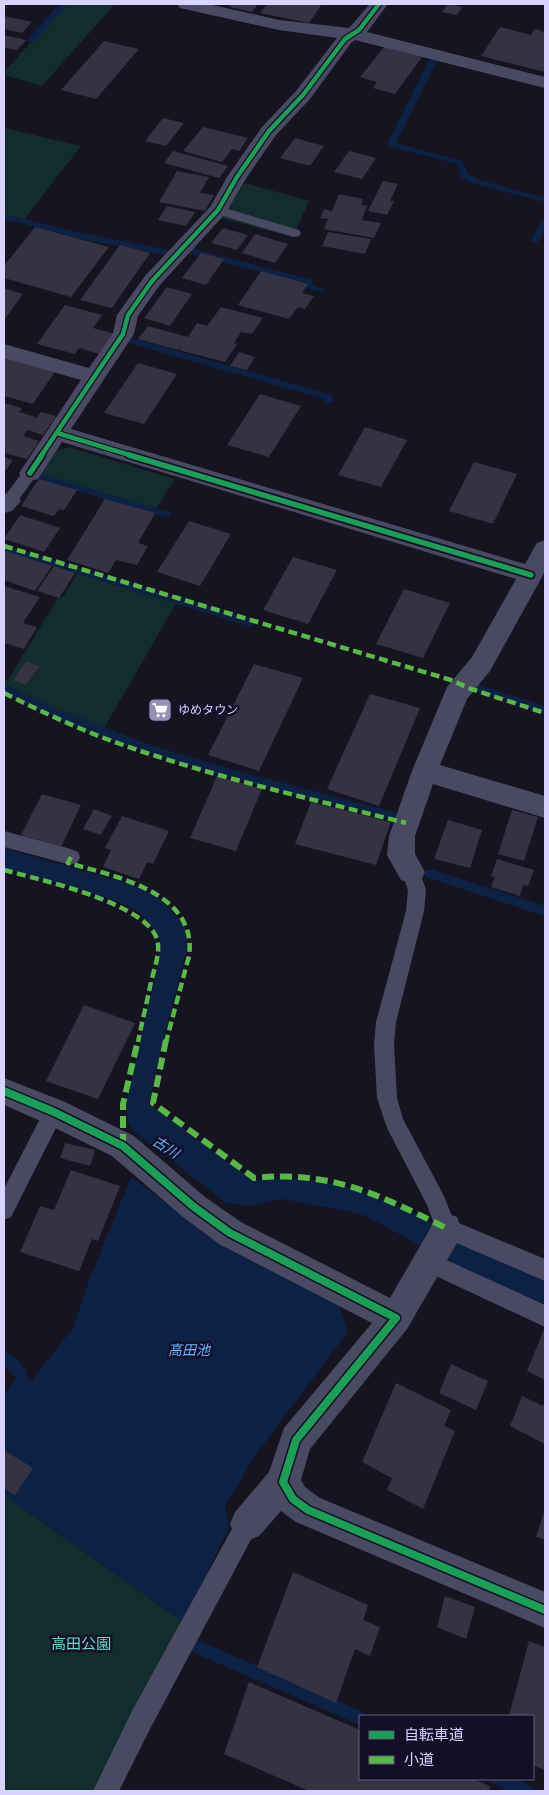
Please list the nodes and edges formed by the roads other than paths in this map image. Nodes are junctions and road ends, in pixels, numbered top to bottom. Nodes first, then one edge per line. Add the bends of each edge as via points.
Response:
1 (186, 4) edge
2 (379, 4) edge
3 (352, 34) junction
4 (545, 82) edge
5 (218, 210) junction
6 (294, 233) dead end
7 (4, 350) edge
8 (96, 377) junction
9 (57, 433) junction
10 (30, 473) joint
11 (6, 503) edge
12 (545, 549) edge
13 (531, 575) junction
14 (425, 771) junction
15 (545, 807) edge
16 (4, 839) edge
17 (71, 856) dead end
18 (411, 872) joint
19 (4, 1091) edge
20 (54, 1112) junction
21 (4, 1210) edge
22 (439, 1244) junction
23 (545, 1270) edge
24 (545, 1316) edge
25 (396, 1318) junction
26 (283, 1482) junction
27 (247, 1524) joint
28 (545, 1610) edge
29 (106, 1791) edge

1 - 3 street via 279,25
2 - 3 street via 359,30
3 - 4 street
3 - 5 street via 269,131
5 - 6 lane
5 - 8 street via 152,281 128,315 123,334
7 - 8 street
8 - 9 street
9 - 10 street
9 - 13 street
10 - 11 lane
12 - 13 street
13 - 14 street via 481,664 456,694
14 - 15 street
14 - 18 street via 402,836 401,855
16 - 17 lane
18 - 22 lane via 417,890 415,910 386,1022 387,1098 394,1121 436,1201
19 - 20 street
20 - 21 lane
20 - 25 street via 123,1146 230,1234
22 - 23 lane
22 - 24 lane
22 - 25 street
25 - 26 street via 296,1440
26 - 27 street
26 - 28 street via 294,1499 308,1510
27 - 29 lane

